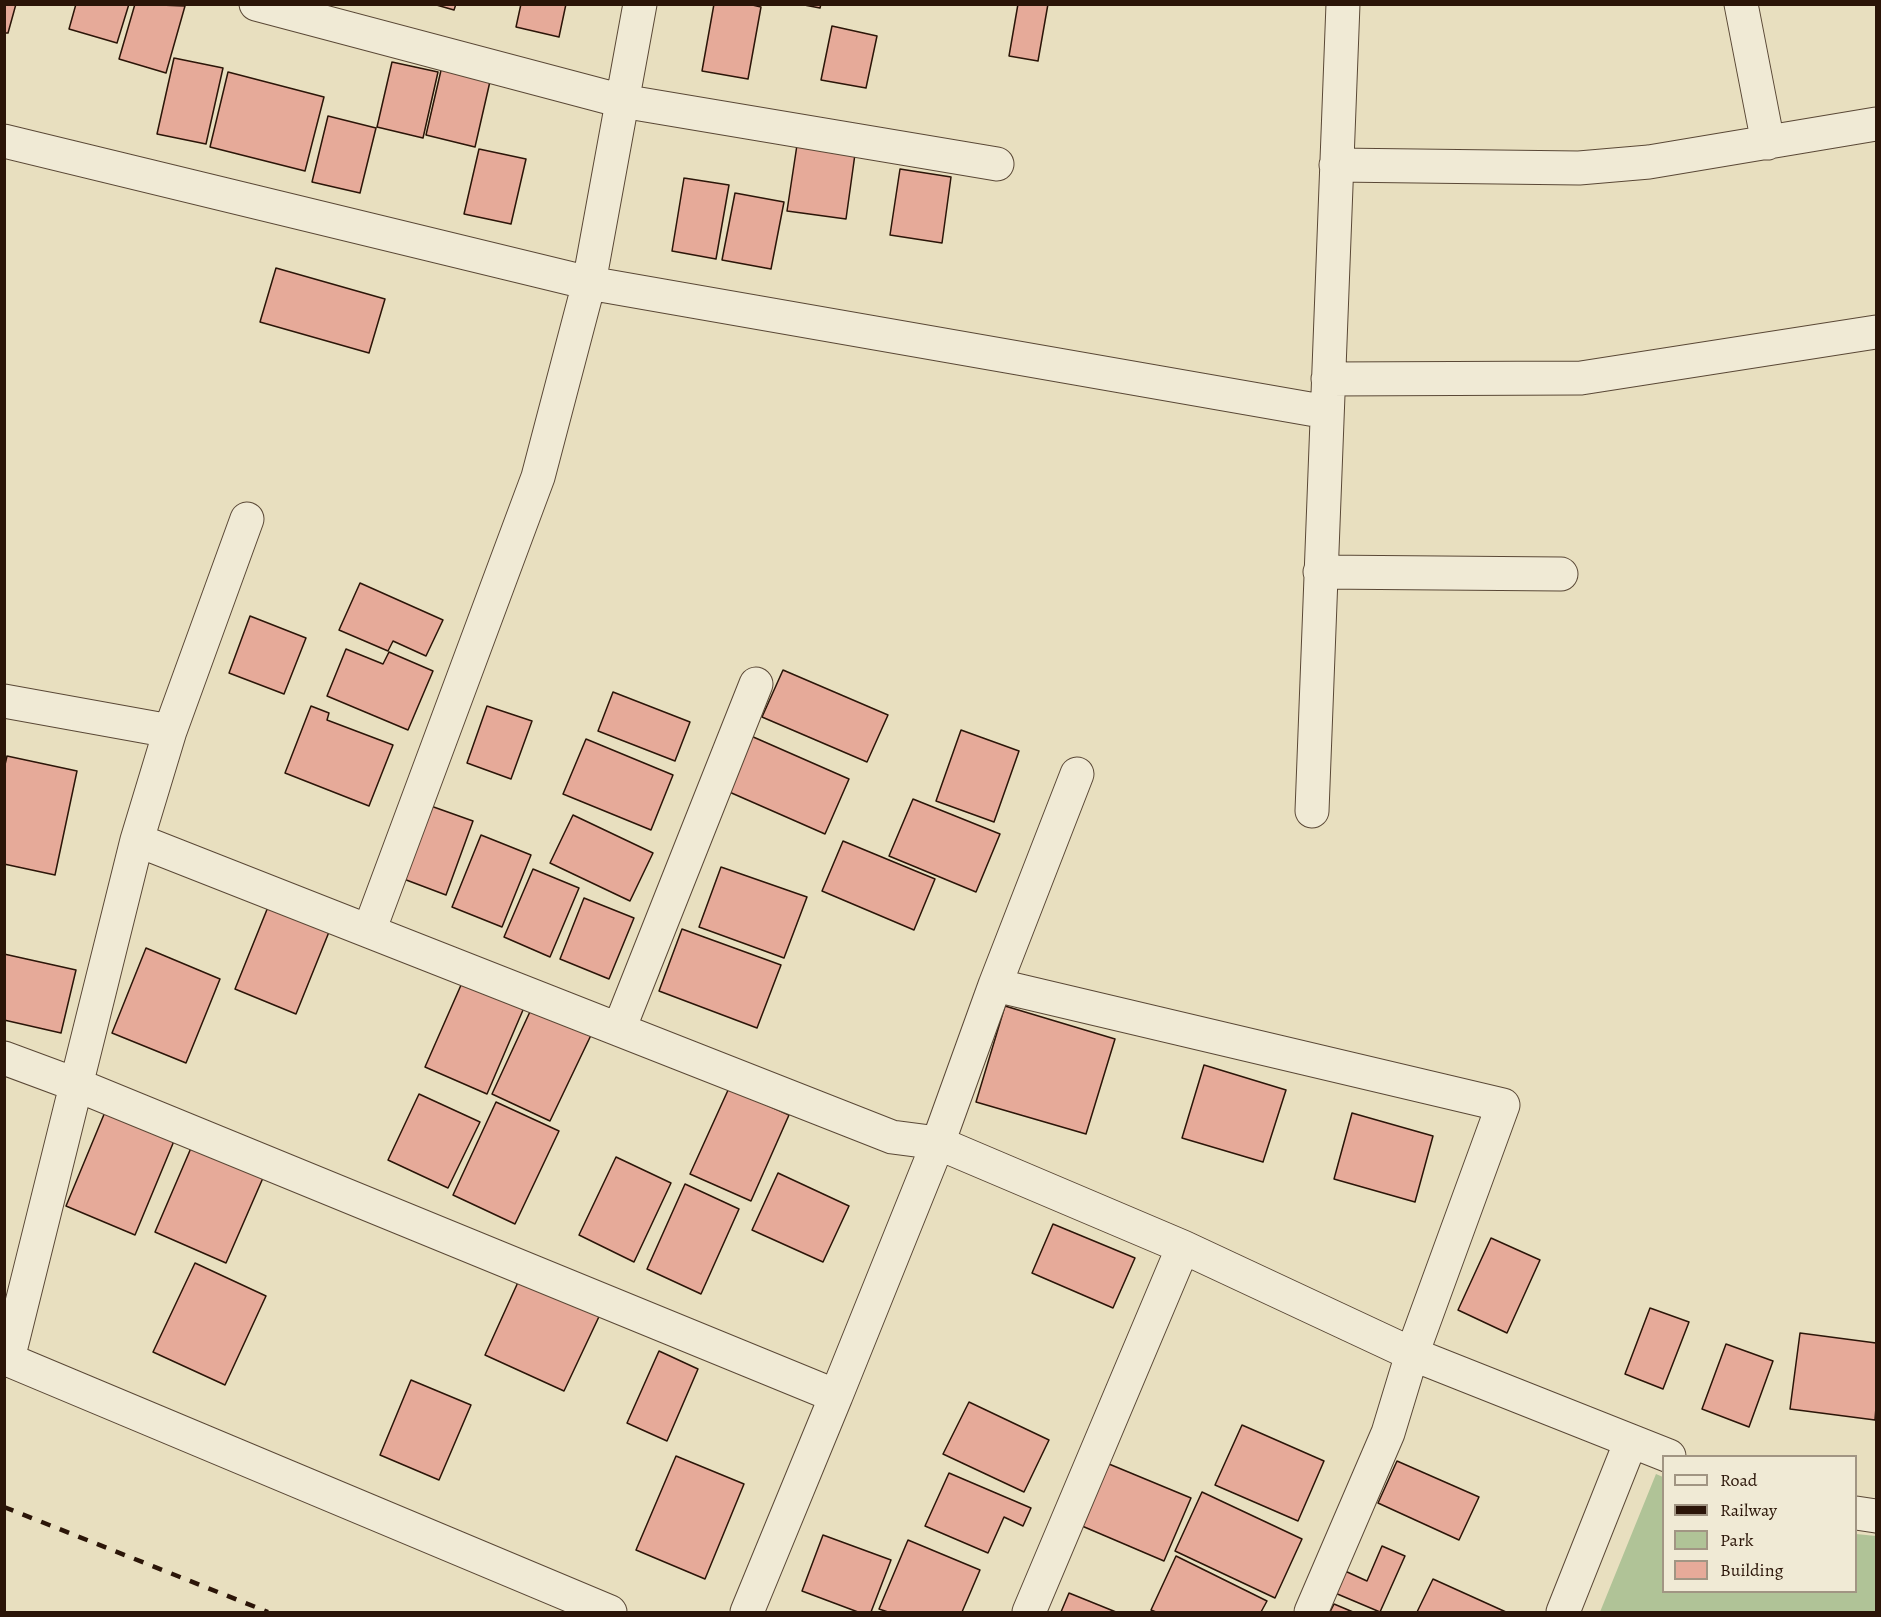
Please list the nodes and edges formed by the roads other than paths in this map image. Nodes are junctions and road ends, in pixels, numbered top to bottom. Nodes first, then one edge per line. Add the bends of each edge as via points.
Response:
1 (256, 4) edge
2 (640, 4) edge
3 (1741, 4) edge
4 (1334, 6) edge
5 (622, 101) junction
6 (1876, 124) edge
7 (4, 141) edge
8 (1768, 142) junction
9 (997, 164) dead end
10 (1336, 165) junction
11 (589, 283) junction
12 (1876, 332) edge
13 (1328, 380) junction
14 (1327, 412) junction
15 (248, 519) dead end
16 (1320, 572) junction
17 (1561, 573) dead end
18 (756, 684) dead end
19 (4, 701) edge
20 (170, 732) junction
21 (1077, 774) dead end
22 (1312, 811) dead end
23 (137, 840) junction
24 (369, 931) junction
25 (995, 985) junction
26 (619, 1029) junction
27 (4, 1058) edge
28 (77, 1085) junction
29 (938, 1143) junction
30 (1183, 1247) junction
31 (1412, 1354) junction
32 (6, 1359) edge
33 (836, 1396) junction
34 (1631, 1441) junction
35 (1666, 1455) edge
36 (1857, 1513) edge
37 (1876, 1516) edge
38 (610, 1612) edge
39 (747, 1612) edge
40 (1029, 1612) edge
41 (1311, 1612) edge
42 (1563, 1612) edge

1 - 5 street
2 - 5 street
3 - 8 street
4 - 10 street
5 - 9 street
5 - 11 street
6 - 8 street
7 - 11 street
8 - 10 street via 1649,162 1579,168
10 - 13 street
11 - 14 street
11 - 24 street via 538,477
12 - 13 street via 1581,378
13 - 14 street
14 - 16 street
15 - 20 street
16 - 17 street
16 - 22 street
18 - 26 street
19 - 20 street
20 - 23 street
21 - 25 street
23 - 24 street
23 - 28 street
24 - 26 street
25 - 29 street
25 - 31 street via 1503,1105
26 - 29 street via 892,1137
27 - 28 street
28 - 32 street
28 - 33 street
29 - 30 street
29 - 33 street
30 - 31 street
30 - 40 street
31 - 34 street
31 - 41 street via 1388,1433
32 - 38 street
33 - 39 street
34 - 35 street
34 - 42 street
36 - 37 street

